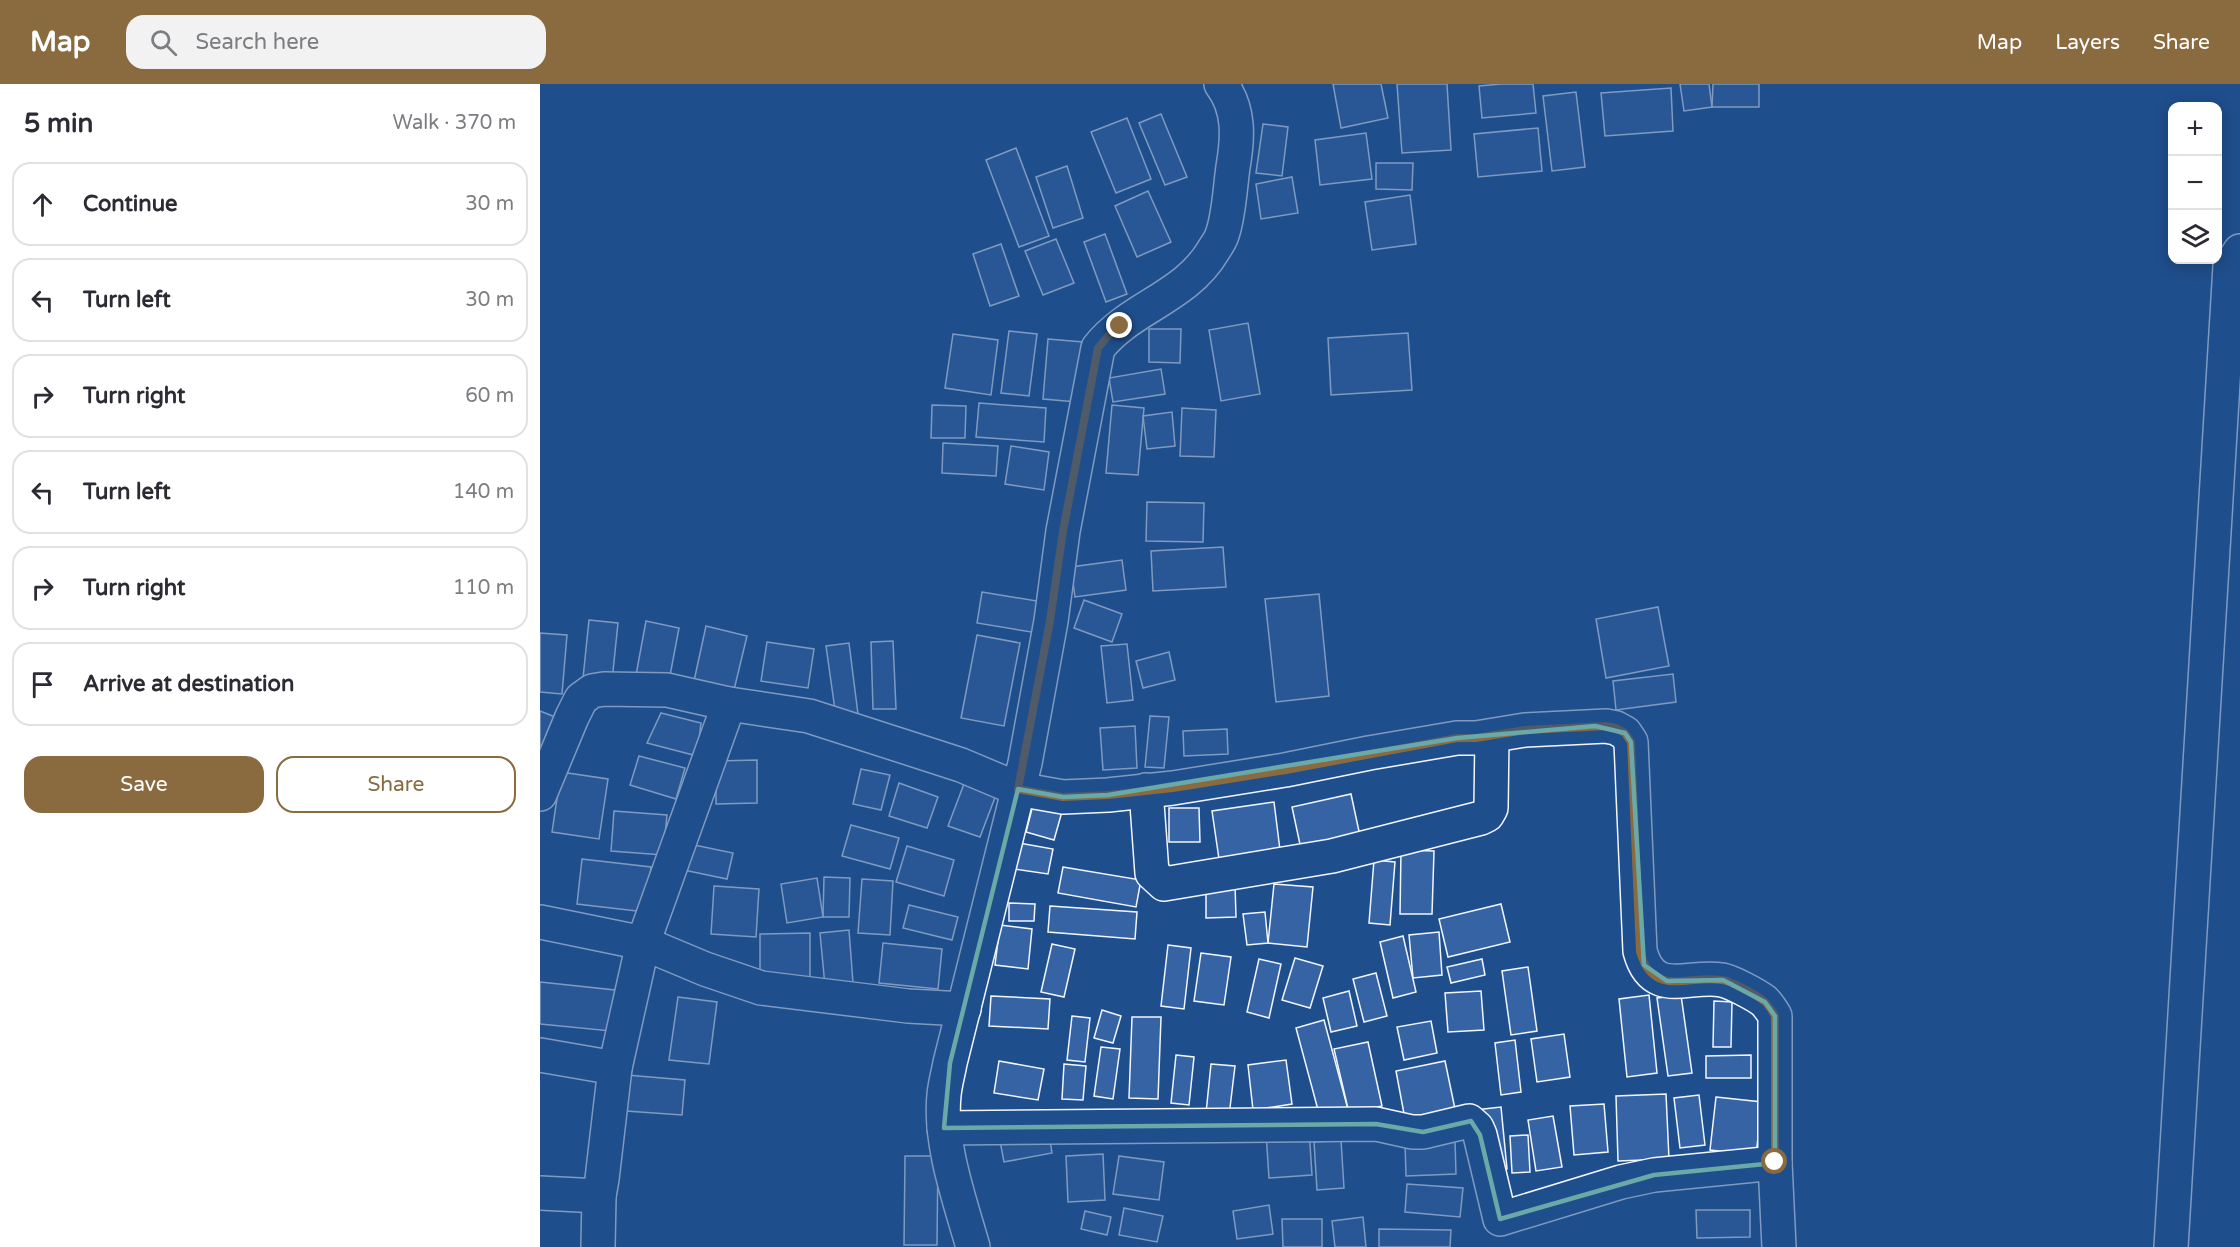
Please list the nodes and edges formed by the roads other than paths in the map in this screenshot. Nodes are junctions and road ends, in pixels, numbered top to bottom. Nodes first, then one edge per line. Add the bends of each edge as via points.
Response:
1 (1224, 85) edge
2 (2240, 251) edge
3 (729, 704) junction
4 (1492, 736) junction
5 (1018, 789) junction
6 (1146, 790) junction
7 (540, 794) edge
8 (540, 922) edge
9 (643, 943) junction
10 (964, 1009) junction
11 (540, 1055) edge
12 (615, 1068) junction
13 (944, 1128) junction
14 (1775, 1162) junction
15 (540, 1193) edge
16 (598, 1196) junction
17 (1501, 1233) edge
18 (598, 1247) edge
19 (973, 1247) edge
20 (1779, 1247) edge
21 (2171, 1247) edge

1 - 5 street via 1235,110 1238,141 1222,236 1204,266 1182,287 1120,326 1098,348
2 - 21 street via 2230,266
3 - 5 street via 809,716 962,765
3 - 7 street via 667,690 592,691 581,699
3 - 9 street
4 - 6 street via 1457,738 1286,770
4 - 6 street via 1491,808 1481,818 1332,856 1164,884 1152,873
4 - 14 street via 1595,726 1616,728 1631,742 1640,951 1644,965 1654,976 1667,981 1723,980 1765,1002 1775,1016
5 - 6 street via 1063,797
5 - 10 street
8 - 9 street
9 - 10 street via 761,988
9 - 12 street
10 - 13 street via 944,1096
11 - 12 street
12 - 16 street
13 - 17 street via 1376,1124 1423,1132 1469,1121 1480,1135
13 - 19 street
14 - 17 street via 1632,1180
14 - 20 street
15 - 16 street
16 - 18 street

